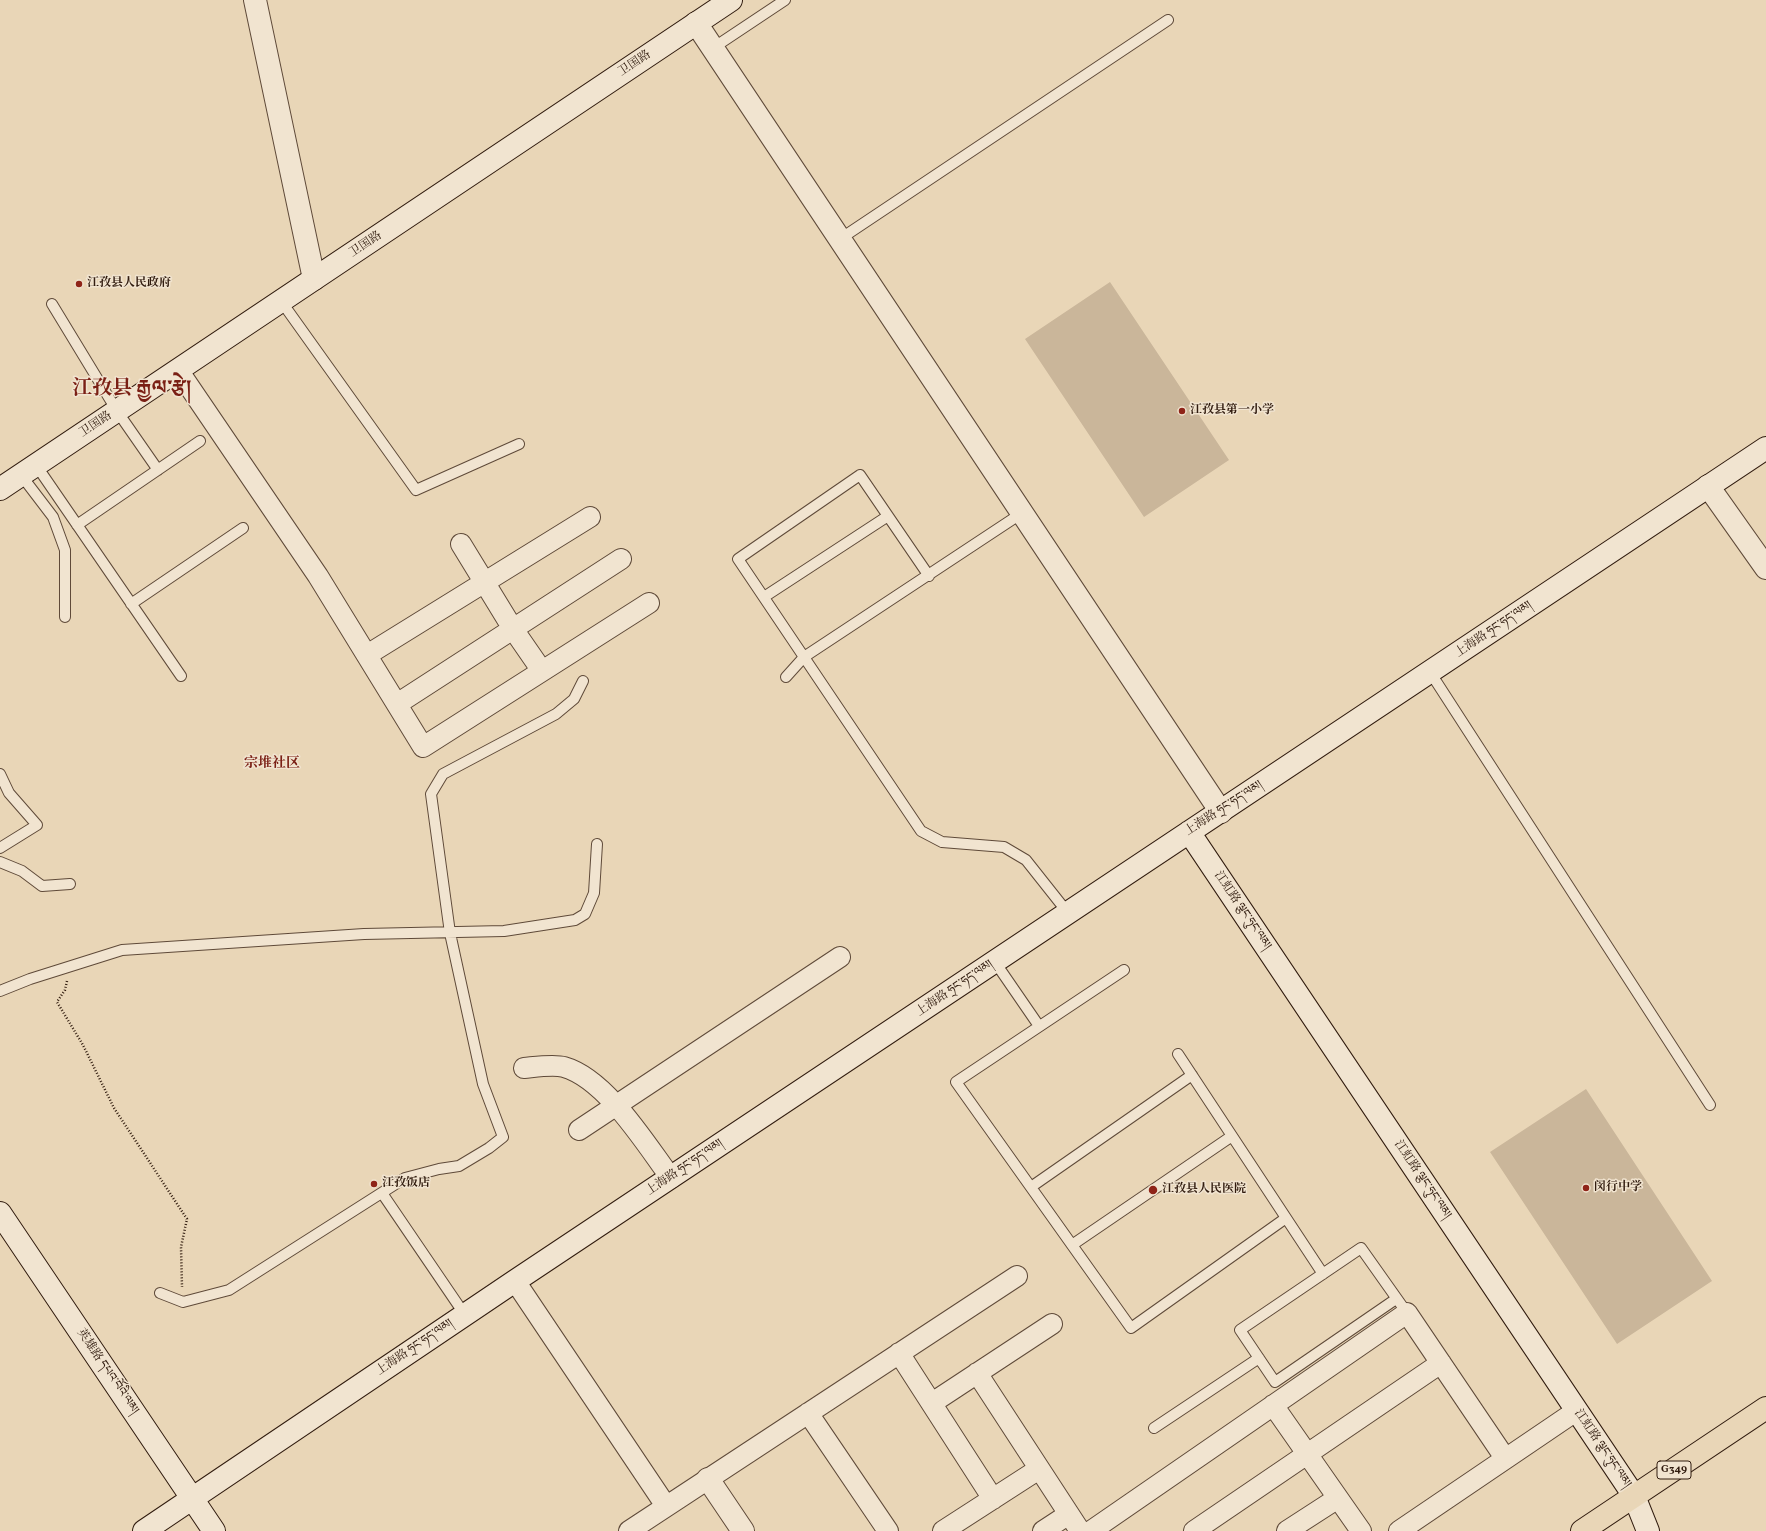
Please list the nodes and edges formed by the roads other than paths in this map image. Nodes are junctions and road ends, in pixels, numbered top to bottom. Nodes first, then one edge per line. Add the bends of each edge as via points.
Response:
1 (254, 0) edge
2 (731, 0) edge
3 (785, 0) edge
4 (1168, 20) dead end
5 (696, 23) junction
6 (713, 48) junction
7 (840, 239) junction
8 (314, 279) junction
9 (280, 302) junction
10 (52, 304) dead end
11 (178, 370) junction
12 (117, 411) junction
13 (200, 441) dead end
14 (519, 444) dead end
15 (1766, 448) edge
16 (29, 470) junction
17 (158, 470) junction
18 (1708, 486) junction
19 (0, 489) edge
20 (1022, 513) junction
21 (888, 516) junction
22 (590, 517) dead end
23 (77, 525) junction
24 (243, 528) dead end
25 (461, 544) dead end
26 (621, 559) dead end
27 (1766, 568) edge
28 (929, 576) junction
29 (484, 583) junction
30 (764, 598) junction
31 (649, 603) dead end
32 (131, 604) junction
33 (65, 617) dead end
34 (513, 629) junction
35 (367, 655) junction
36 (804, 658) junction
37 (542, 671) junction
38 (1430, 672) junction
39 (181, 676) dead end
40 (786, 677) dead end
41 (582, 681) dead end
42 (397, 704) junction
43 (0, 774) edge
44 (1221, 812) junction
45 (1190, 832) junction
46 (597, 844) dead end
47 (0, 848) edge
48 (0, 862) edge
49 (70, 884) dead end
50 (1068, 914) junction
51 (450, 933) junction
52 (840, 957) dead end
53 (995, 962) junction
54 (1124, 970) dead end
55 (0, 991) edge
56 (1039, 1026) junction
57 (1178, 1054) dead end
58 (524, 1068) dead end
59 (1192, 1075) junction
60 (617, 1105) junction
61 (1710, 1105) dead end
62 (578, 1130) dead end
63 (1232, 1136) junction
64 (671, 1178) junction
65 (1031, 1187) junction
66 (382, 1193) junction
67 (0, 1213) edge
68 (1286, 1218) junction
69 (1072, 1245) junction
70 (1323, 1274) junction
71 (1017, 1276) dead end
72 (516, 1281) junction
73 (160, 1293) dead end
74 (1402, 1306) junction
75 (465, 1315) junction
76 (1052, 1324) dead end
77 (899, 1353) junction
78 (1259, 1358) junction
79 (1441, 1363) junction
80 (978, 1373) junction
81 (932, 1403) junction
82 (1273, 1405) junction
83 (1766, 1408) edge
84 (1576, 1411) junction
85 (808, 1413) junction
86 (1154, 1428) dead end
87 (1307, 1454) junction
88 (1506, 1458) junction
89 (1039, 1470) junction
90 (708, 1479) junction
91 (1634, 1496) junction
92 (192, 1498) junction
93 (1338, 1498) junction
94 (993, 1499) junction
95 (1069, 1514) junction
96 (658, 1518) edge
97 (144, 1531) edge
98 (214, 1531) edge
99 (629, 1531) edge
100 (743, 1531) edge
101 (888, 1531) edge
102 (943, 1531) edge
103 (1043, 1531) edge
104 (1080, 1531) edge
105 (1091, 1531) edge
106 (1194, 1531) edge
107 (1287, 1531) edge
108 (1361, 1531) edge
109 (1399, 1531) edge
110 (1582, 1531) edge
111 (1648, 1531) edge

1 - 8 main road
2 - 5 main road, 卫国路
3 - 6 lane
4 - 7 lane
5 - 6 main road
5 - 8 main road, 卫国路
6 - 7 main road
7 - 20 main road
8 - 9 main road, 卫国路
9 - 11 main road, 卫国路
9 - 14 lane via 416,490
10 - 12 lane
11 - 12 main road, 卫国路
11 - 35 street via 314,570
12 - 16 main road, 卫国路
12 - 17 lane
13 - 17 lane
15 - 18 main road, 上海路 ཧྲང་ཧད་ལམ།
16 - 19 main road, 卫国路
16 - 23 lane
16 - 33 lane via 65,550
17 - 23 lane
18 - 27 main road
18 - 38 main road, 上海路 ཧྲང་ཧད་ལམ།
20 - 28 lane
20 - 44 main road
21 - 28 lane
21 - 30 lane
21 - 30 lane via 860,475 738,559
22 - 29 street
23 - 32 lane
24 - 32 lane
25 - 29 street
26 - 34 street
28 - 36 lane
29 - 34 street
29 - 35 street
30 - 36 lane
31 - 37 street
32 - 39 lane
34 - 37 street
34 - 42 street
35 - 42 street
36 - 40 lane
36 - 50 lane via 921,831 942,842 1004,848 1026,860
37 - 42 street via 423,746
38 - 44 main road, 上海路 ཧྲང་ཧད་ལམ།
38 - 61 lane
41 - 51 lane via 574,699 556,714 443,774 430,794
43 - 47 lane via 9,793 37,825
44 - 45 main road, 上海路 ཧྲང་ཧད་ལམ།
45 - 50 main road, 上海路 ཧྲང་ཧད་ལམ།
45 - 84 main road, 江虹路 ལྕང་ཧུང་ལམ།
46 - 51 lane via 594,893 585,914 575,920 504,931
48 - 49 lane via 22,871 42,886
50 - 53 main road, 上海路 ཧྲང་ཧད་ལམ།
51 - 55 lane via 364,934 122,950 30,978
51 - 66 lane via 483,1084 503,1137 459,1166 405,1178
52 - 60 street
53 - 56 lane
53 - 64 main road, 上海路 ཧྲང་ཧད་ལམ།
54 - 56 lane
56 - 65 lane via 956,1082
57 - 59 lane
58 - 60 street via 562,1066 577,1072
59 - 63 lane
59 - 65 lane
60 - 62 street
60 - 64 street
63 - 68 lane
63 - 69 lane
64 - 72 main road, 上海路 ཧྲང་ཧད་ལམ།
65 - 69 lane
66 - 73 lane via 229,1290 183,1302
66 - 75 lane
67 - 92 main road, 英雄路 དཔའ་བོའི་ལམ།
68 - 69 lane via 1131,1328
68 - 70 lane
70 - 74 lane via 1361,1248
70 - 78 lane via 1240,1330
71 - 77 street
72 - 75 main road, 上海路 ཧྲང་ཧད་ལམ།
72 - 96 street
74 - 78 lane via 1275,1382
74 - 79 street
74 - 82 street
75 - 92 main road, 上海路 ཧྲང་ཧད་ལམ།
76 - 80 street
77 - 81 street
77 - 85 street
78 - 86 lane
79 - 87 street
79 - 88 street
80 - 81 street
80 - 89 street
81 - 94 street
82 - 87 street
82 - 105 street
83 - 91 highway, G349
84 - 88 street
84 - 91 main road, 江虹路 ལྕང་ཧུང་ལམ།
85 - 90 street
85 - 101 street
87 - 93 street
87 - 106 street
88 - 109 street
89 - 94 street
89 - 95 street
90 - 96 street
90 - 100 main road
91 - 110 highway, G349
91 - 111 main road, 江虹路 ལྕང་ཧུང་ལམ།
92 - 97 main road, 上海路 ཧྲང་ཧད་ལམ།
92 - 98 main road, 英雄路 དཔའ་བོའི་ལམ།
93 - 107 street
93 - 108 street
94 - 102 street
95 - 103 street
95 - 104 street
96 - 99 street

